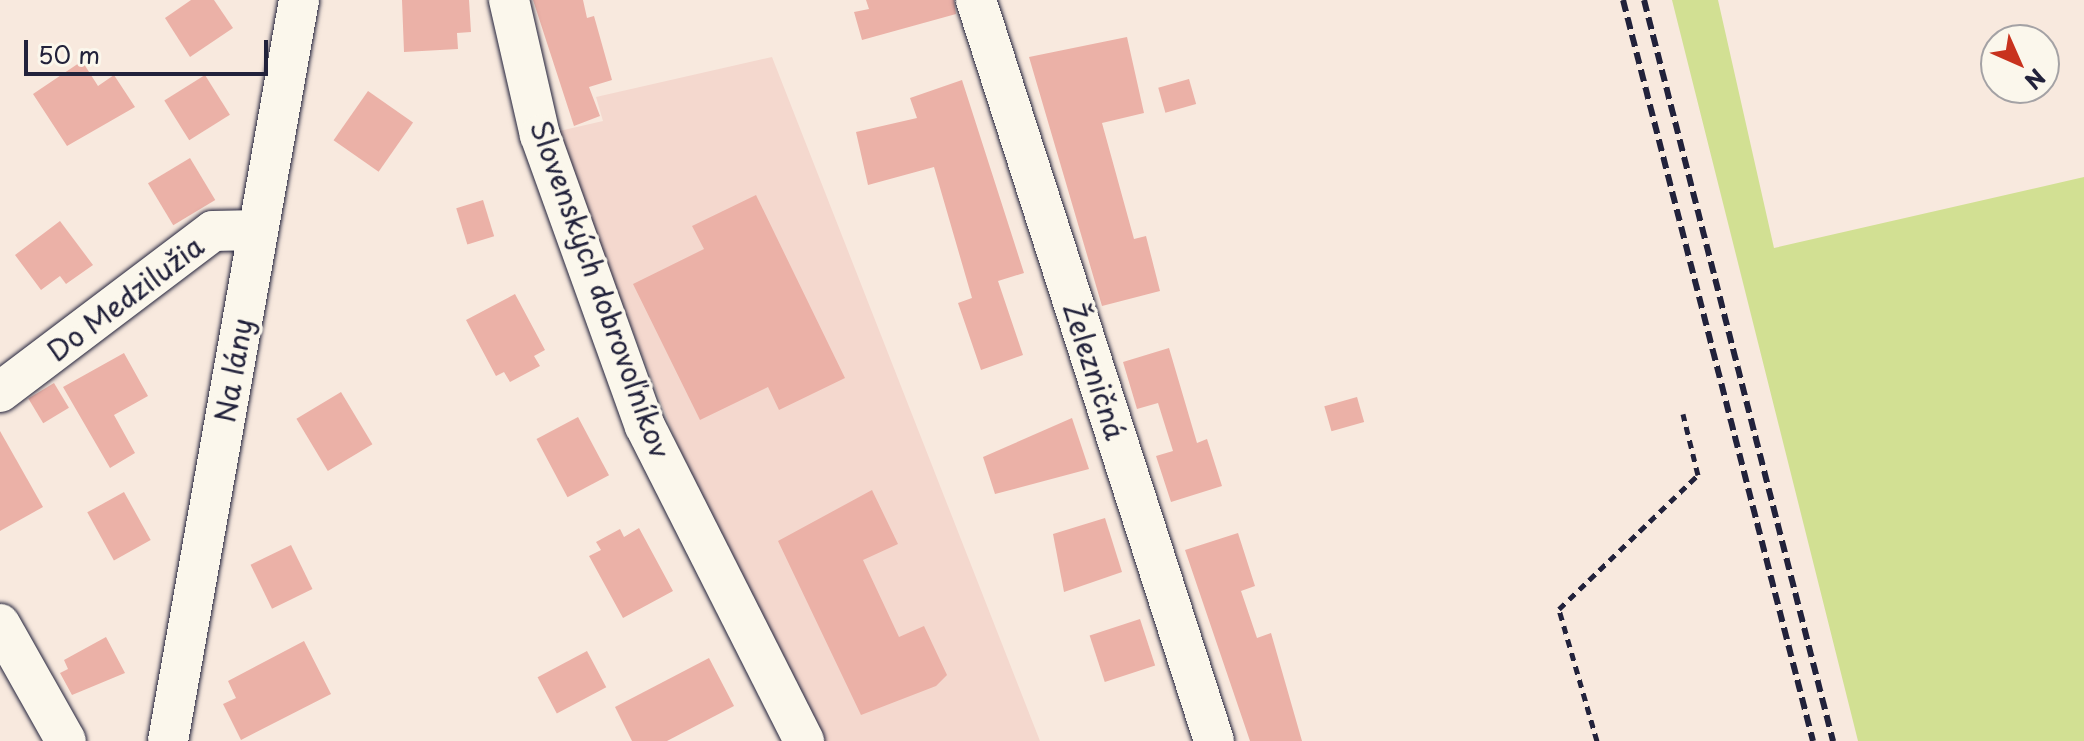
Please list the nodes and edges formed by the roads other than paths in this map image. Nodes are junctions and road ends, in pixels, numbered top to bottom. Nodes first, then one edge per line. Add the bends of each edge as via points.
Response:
1 (299, 0) edge
2 (509, 0) edge
3 (976, 0) edge
4 (258, 230) junction
5 (0, 392) edge
6 (0, 624) edge
7 (66, 741) edge
8 (168, 741) edge
9 (804, 741) edge
10 (1214, 741) edge

1 - 4 street, Na lány
2 - 9 street, Slovenských dobrovoľníkov via 540,135 645,426
3 - 10 street, Železničná
4 - 5 street, Do Medzilužia via 213,231
4 - 8 street, Na lány
6 - 7 street

